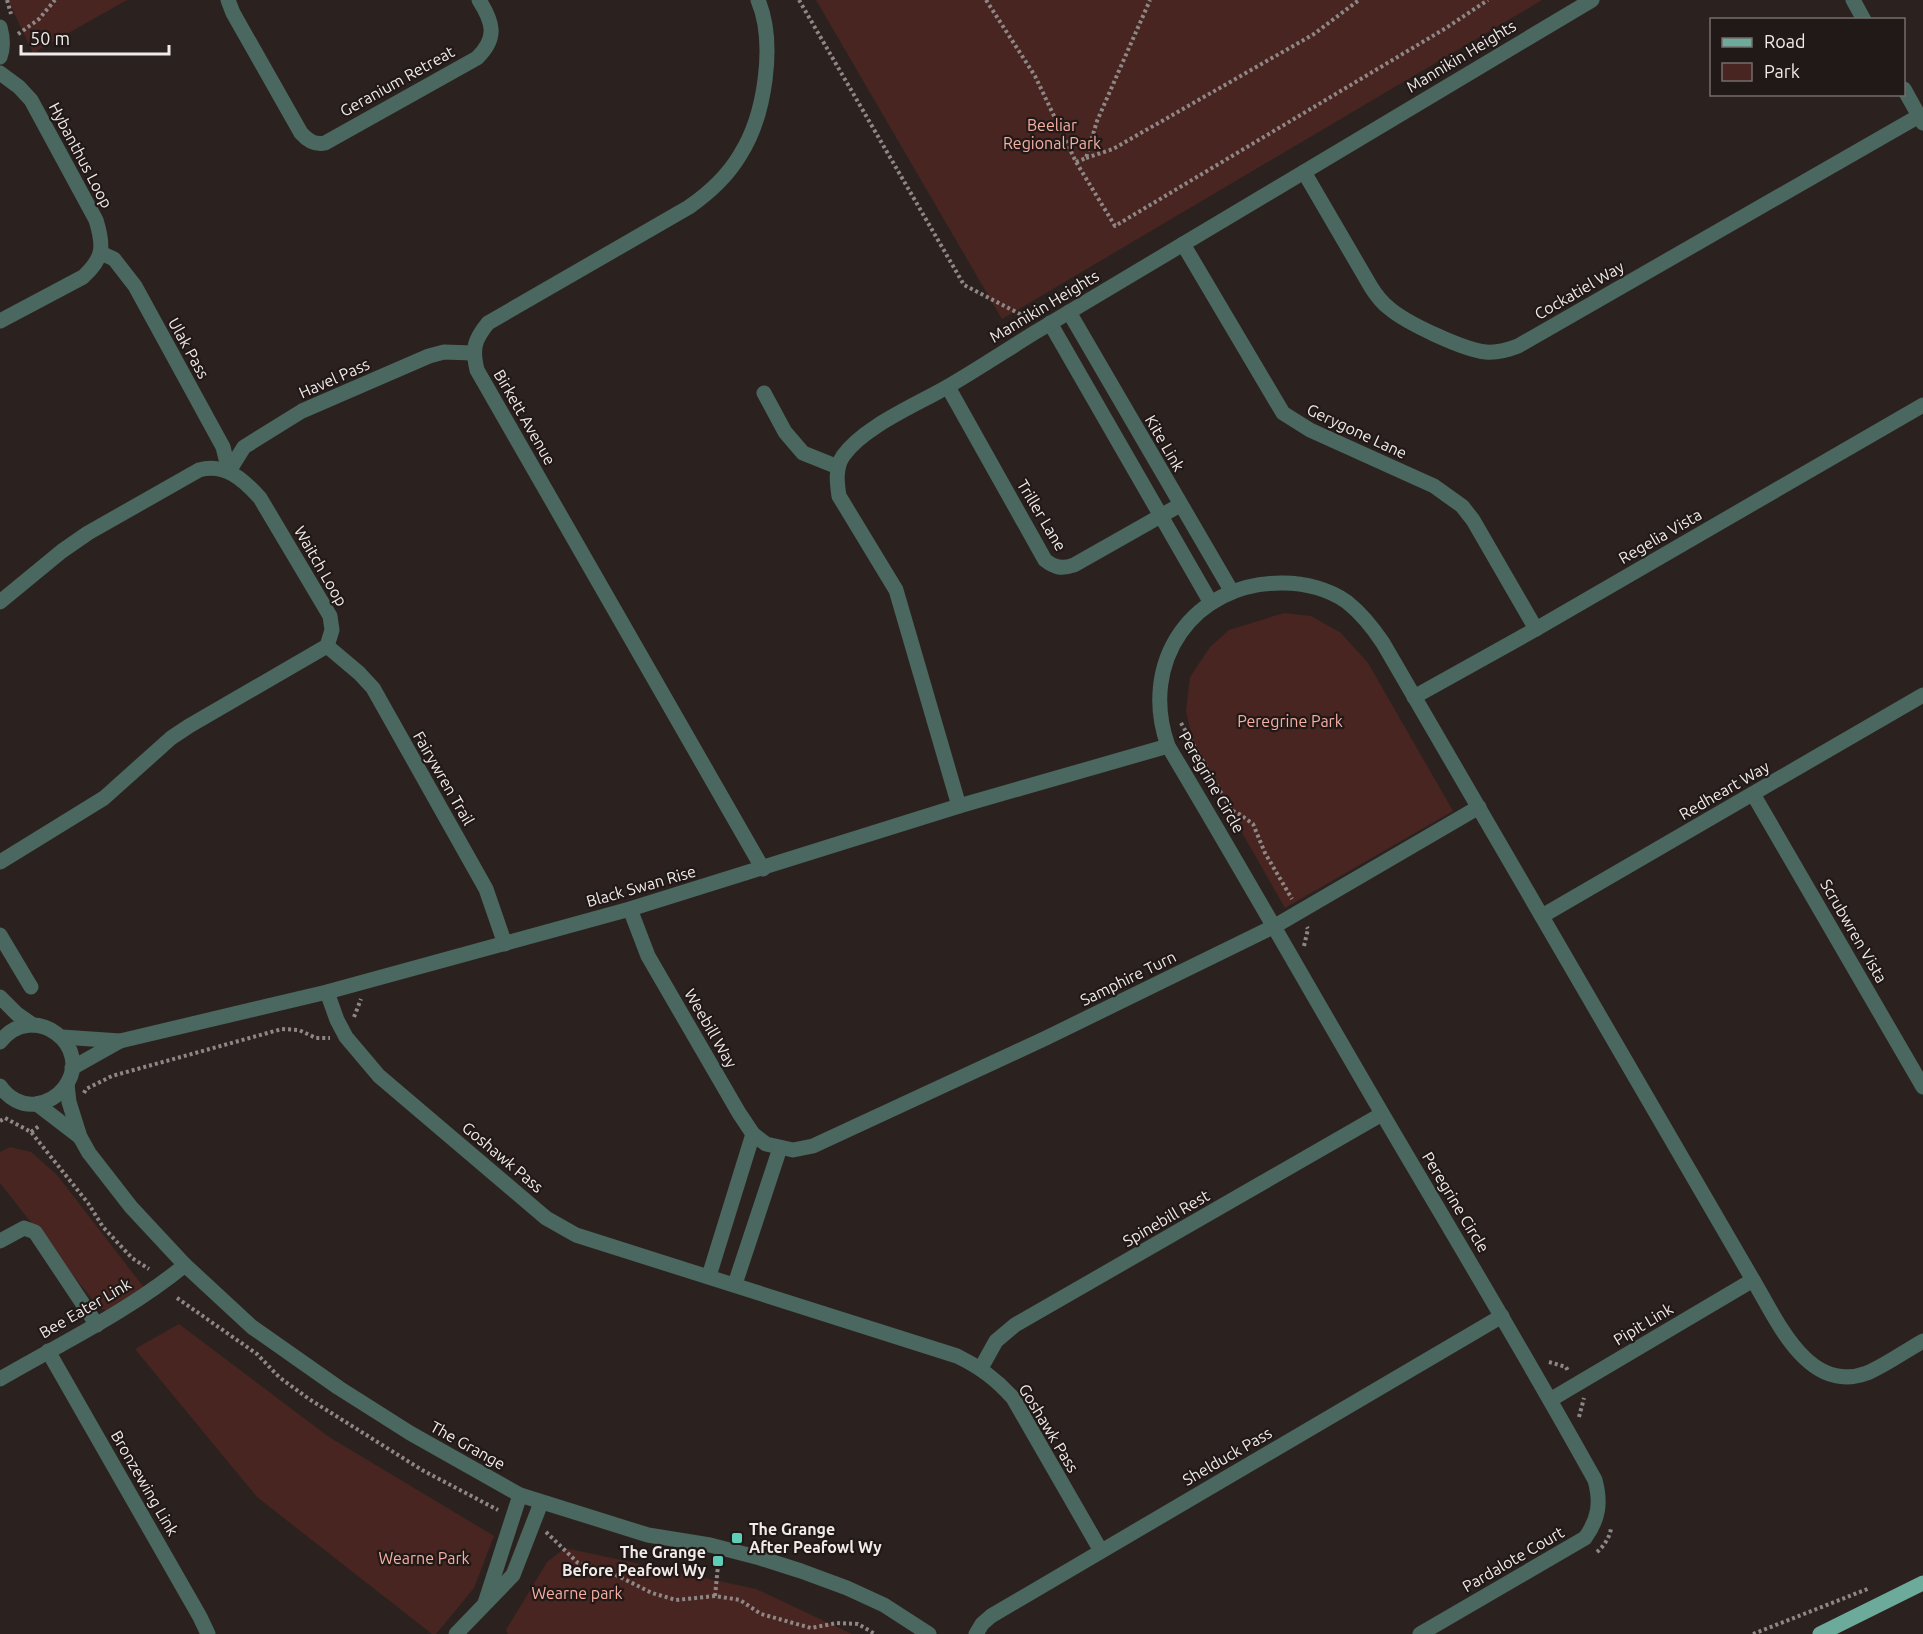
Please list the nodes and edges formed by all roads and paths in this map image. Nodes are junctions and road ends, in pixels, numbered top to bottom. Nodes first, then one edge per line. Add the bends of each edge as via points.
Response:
1 (56, 0) edge
2 (228, 0) edge
3 (479, 0) edge
4 (758, 0) edge
5 (799, 0) edge
6 (986, 0) edge
7 (1150, 0) edge
8 (1359, 0) edge
9 (1488, 0) edge
10 (1592, 0) edge
11 (1853, 0) edge
12 (1863, 18) edge
13 (1, 32) edge
14 (0, 57) edge
15 (0, 73) edge
16 (1905, 91) edge
17 (1921, 120) edge
18 (1086, 158) junction
19 (1076, 162) junction
20 (1304, 172) junction
21 (1183, 244) junction
22 (101, 253) junction
23 (1069, 312) junction
24 (0, 321) edge
25 (1050, 323) junction
26 (1034, 333) junction
27 (473, 353) junction
28 (948, 387) junction
29 (764, 393) dead end
30 (1923, 405) edge
31 (838, 467) junction
32 (229, 471) junction
33 (1180, 505) junction
34 (1162, 515) junction
35 (1232, 592) junction
36 (0, 602) edge
37 (1212, 603) junction
38 (1536, 629) junction
39 (327, 646) junction
40 (1923, 695) edge
41 (1414, 697) junction
42 (1168, 746) junction
43 (1753, 794) junction
44 (959, 806) junction
45 (1479, 807) junction
46 (0, 862) edge
47 (763, 869) junction
48 (630, 909) junction
49 (1542, 916) junction
50 (1275, 926) junction
51 (0, 935) edge
52 (505, 944) junction
53 (30, 987) dead end
54 (327, 992) junction
55 (0, 997) edge
56 (33, 1025) junction
57 (62, 1037) junction
58 (1, 1039) edge
59 (120, 1041) junction
60 (72, 1068) junction
61 (67, 1084) junction
62 (1923, 1087) edge
63 (3, 1094) edge
64 (38, 1104) junction
65 (1382, 1113) junction
66 (0, 1121) edge
67 (753, 1134) junction
68 (80, 1137) junction
69 (780, 1148) junction
70 (0, 1240) edge
71 (185, 1265) junction
72 (149, 1269) dead end
73 (709, 1276) junction
74 (1753, 1280) junction
75 (735, 1284) junction
76 (177, 1298) dead end
77 (1502, 1316) junction
78 (97, 1324) junction
79 (1923, 1341) edge
80 (48, 1351) junction
81 (981, 1368) junction
82 (0, 1379) edge
83 (1550, 1400) junction
84 (520, 1495) junction
85 (1599, 1495) joint
86 (541, 1503) junction
87 (500, 1512) dead end
88 (546, 1532) dead end
89 (1101, 1551) junction
90 (718, 1566) dead end
91 (1923, 1583) edge
92 (1872, 1587) dead end
93 (715, 1596) junction
94 (485, 1603) junction
95 (464, 1632) edge
96 (208, 1634) edge
97 (875, 1634) edge
98 (929, 1634) edge
99 (976, 1634) edge
100 (1420, 1634) edge
101 (1753, 1634) edge
102 (1820, 1634) edge

1 - 13 path via 17,35
2 - 3 street, Geranium Retreat via 301,133 318,144 477,58 491,37 491,25
4 - 27 street via 766,43 760,107 741,155 725,176 689,207 488,323 477,336
5 - 26 path via 964,285 1020,314
6 - 19 path via 1035,76
7 - 18 path via 1096,121
8 - 18 path via 1314,34 1113,149
9 - 19 path via 1115,226
10 - 20 street, Mannikin Heights
11 - 12 street
13 - 14 street
15 - 22 street, Hybanthus Loop via 31,100 96,220 102,238
16 - 17 street
17 - 20 street, Cockatiel Way via 1518,346 1496,352 1472,349 1438,335 1384,304
18 - 19 path
20 - 21 street, Mannikin Heights
21 - 23 street, Mannikin Heights
21 - 38 street, Gerygone Lane via 1283,413 1310,430 1448,494 1473,520
22 - 24 street via 94,267 82,277
22 - 32 street, Ulak Pass via 114,259 135,286 223,447
23 - 25 street, Mannikin Heights
23 - 33 street, Kite Link
25 - 26 street, Mannikin Heights
25 - 34 street
26 - 28 street, Mannikin Heights
27 - 32 street, Havel Pass via 429,356 302,411 244,447
27 - 47 street, Birkett Avenue via 477,370
28 - 31 street, Mannikin Heights via 863,435
28 - 34 street, Triller Lane via 1045,560 1053,566 1074,565
29 - 31 street via 785,432 803,453
30 - 38 street, Regelia Vista
31 - 44 street via 839,496 896,590
32 - 36 street via 210,467 199,470 88,533
32 - 39 street, Waitch Loop via 260,498 323,603 332,624
33 - 34 street, Triller Lane
33 - 35 street, Kite Link
34 - 37 street
35 - 37 street, Peregrine Circle
35 - 41 street, Peregrine Circle via 1260,584 1288,583 1312,586 1345,601 1372,627
37 - 42 street, Peregrine Circle via 1182,629 1165,664 1159,703
38 - 41 street, Regelia Vista
39 - 46 street via 189,726 104,798
39 - 52 street, Fairywren Trail via 372,688 486,890
40 - 43 street, Redheart Way
41 - 45 street, Peregrine Circle
42 - 44 street, Black Swan Rise
42 - 50 street, Peregrine Circle
43 - 49 street, Redheart Way
43 - 62 street, Scrubwren Vista
44 - 47 street, Black Swan Rise
45 - 49 street, Peregrine Circle
45 - 50 street, Samphire Turn
47 - 48 street, Black Swan Rise
48 - 52 street, Black Swan Rise
48 - 67 street, Weebill Way via 648,956
49 - 74 street, Peregrine Circle
50 - 65 street, Peregrine Circle
50 - 69 street, Samphire Turn via 813,1146
51 - 53 street
52 - 54 street, Black Swan Rise
54 - 59 street, Black Swan Rise
54 - 73 street, Goshawk Pass via 346,1037 379,1076 546,1218 576,1235
55 - 56 street
56 - 57 street, Black Swan Rise via 49,1028
56 - 58 street via 16,1028
57 - 59 street, Black Swan Rise
57 - 60 street via 70,1052
59 - 60 street, Black Swan Rise
60 - 61 street
61 - 64 street via 60,1094
61 - 68 street, The Grange
63 - 64 street via 23,1103
64 - 68 street, The Grange
65 - 77 street, Peregrine Circle
65 - 81 street, Spinebill Rest via 1015,1325 996,1341
66 - 72 path via 5,1118 31,1132 103,1227 132,1258
67 - 69 street, Weebill Way
67 - 73 street
68 - 71 street, The Grange via 131,1206
69 - 75 street
70 - 78 street via 24,1228 35,1232
71 - 78 street, Bee Eater Link
71 - 84 street, The Grange via 252,1328 339,1388
73 - 75 street, Goshawk Pass
74 - 79 street, Peregrine Circle via 1803,1357 1832,1376 1867,1372
74 - 83 street, Pipit Link
75 - 81 street, Goshawk Pass via 957,1356
76 - 87 path via 257,1354 309,1399 422,1470
77 - 83 street, Peregrine Circle
77 - 89 street, Shelduck Pass
78 - 80 street, Bee Eater Link
80 - 82 street, Bee Eater Link
80 - 96 street, Bronzewing Link
81 - 89 street, Goshawk Pass via 1013,1398
83 - 85 street, Peregrine Circle via 1595,1480
84 - 86 street, The Grange
84 - 94 street
85 - 100 street, Pardalote Court via 1594,1526 1585,1538
86 - 94 street via 513,1575
86 - 98 street, The Grange via 648,1535 710,1545 801,1571 884,1605
88 - 93 path via 578,1563 608,1571 652,1593 676,1600
89 - 99 street, Shelduck Pass via 992,1616
90 - 93 path
91 - 102 main road
92 - 101 path
93 - 97 path via 740,1600 762,1614 811,1628 858,1624
94 - 95 street

